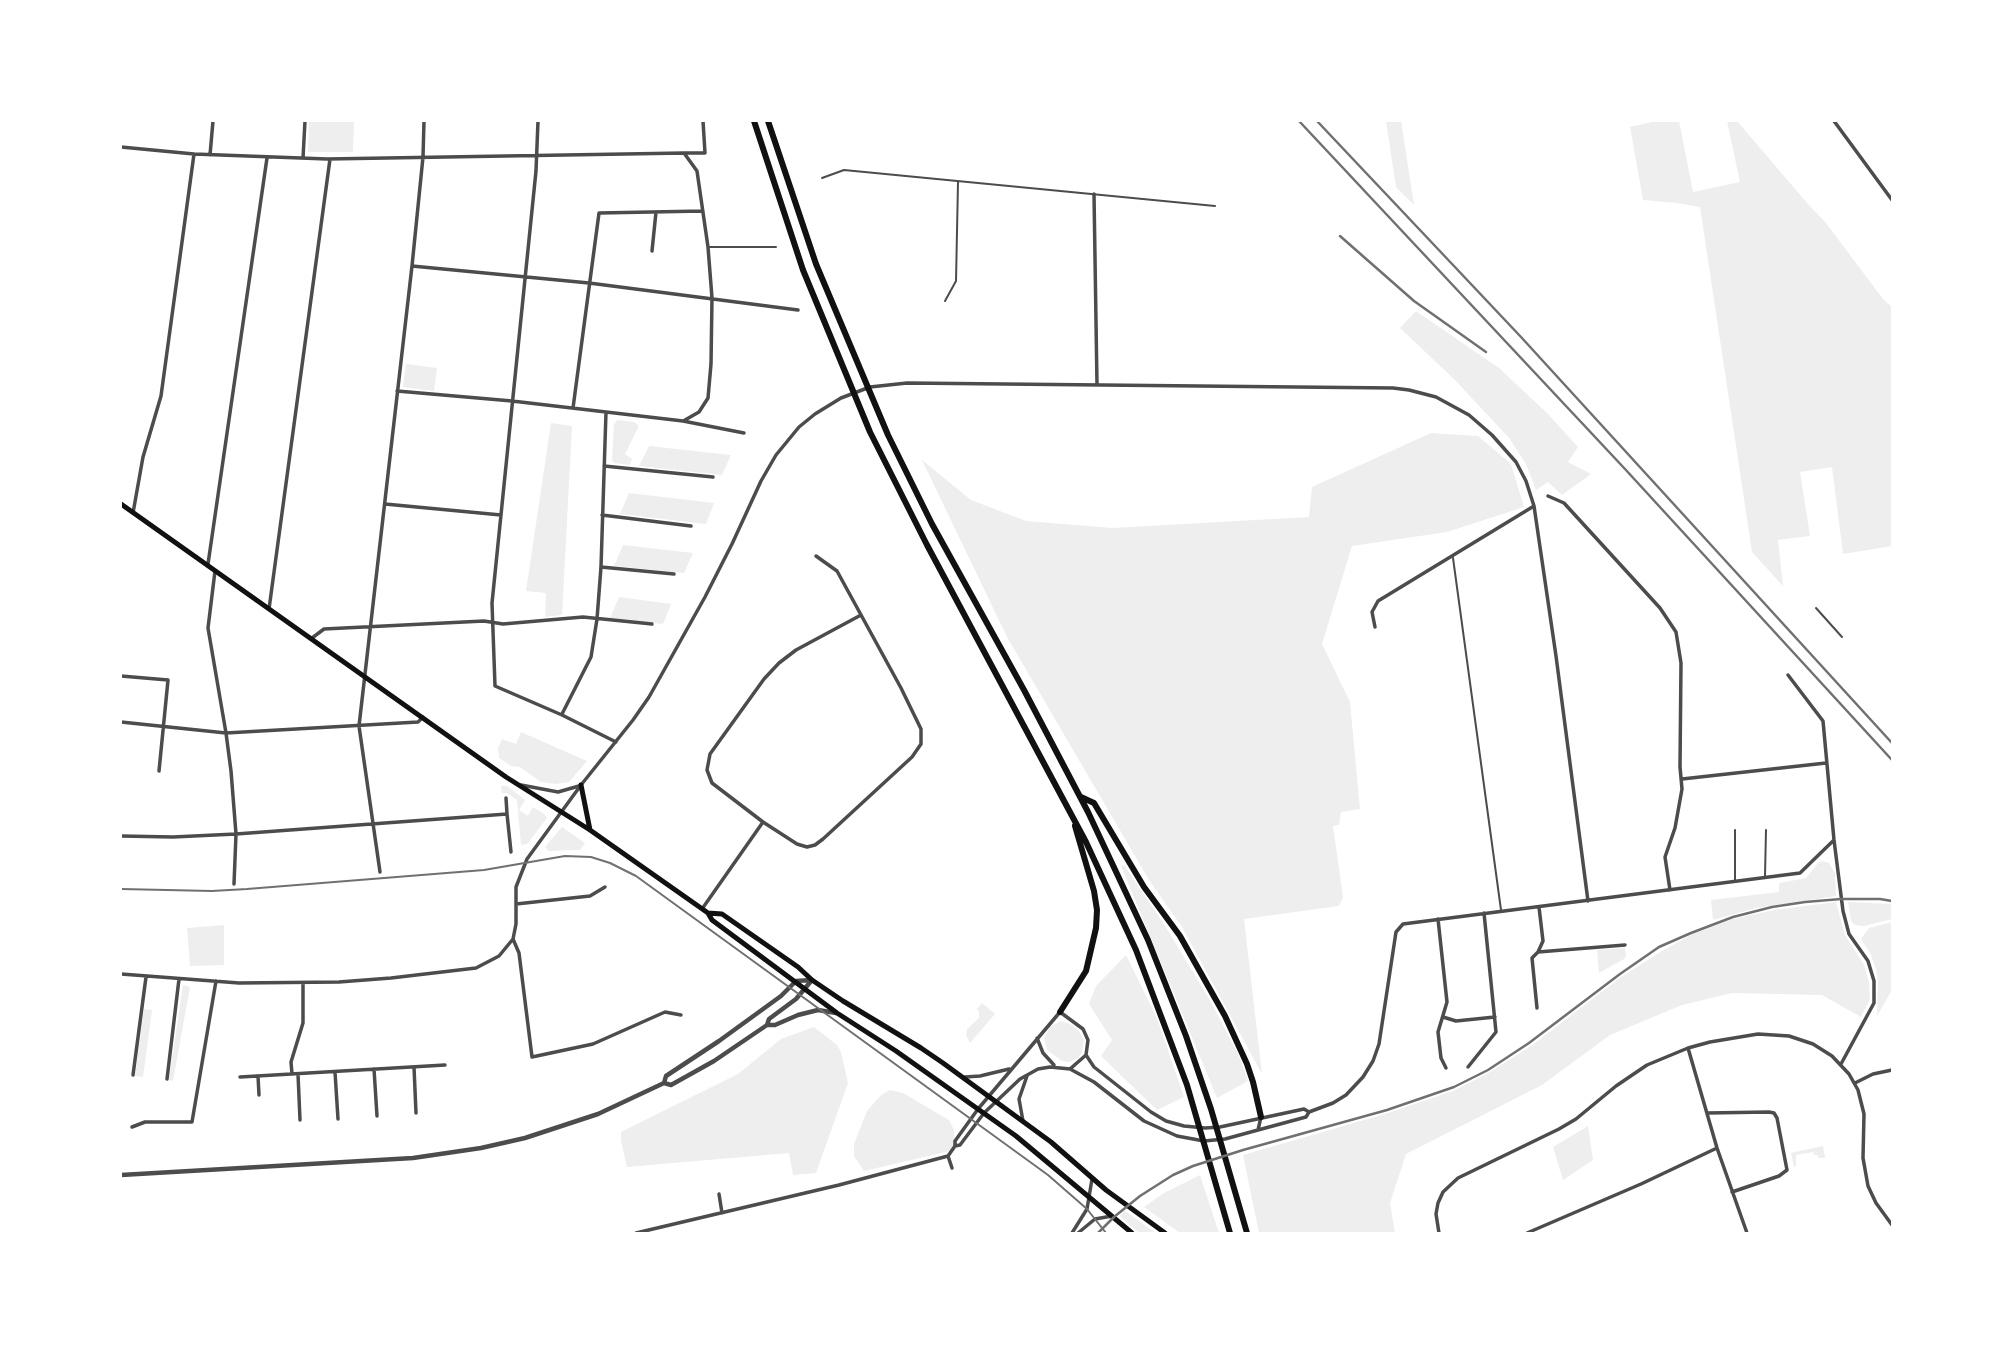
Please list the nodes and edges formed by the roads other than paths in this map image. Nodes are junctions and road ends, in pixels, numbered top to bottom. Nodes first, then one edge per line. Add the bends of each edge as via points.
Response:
1 (213, 121) edge
2 (305, 121) edge
3 (424, 121) edge
4 (538, 121) edge
5 (703, 121) edge
6 (754, 121) edge
7 (768, 121) edge
8 (1834, 121) edge
9 (121, 147) edge
10 (684, 153) junction
11 (194, 154) junction
12 (210, 155) junction
13 (537, 155) junction
14 (424, 157) junction
15 (267, 158) junction
16 (303, 158) junction
17 (330, 159) junction
18 (822, 178) dead end
19 (958, 181) junction
20 (1094, 194) junction
21 (1892, 200) edge
22 (1215, 206) dead end
23 (703, 211) junction
24 (656, 212) junction
25 (708, 247) junction
26 (776, 247) dead end
27 (653, 251) dead end
28 (412, 265) junction
29 (525, 277) junction
30 (589, 283) junction
31 (712, 298) junction
32 (945, 301) dead end
33 (798, 310) dead end
34 (1097, 385) junction
35 (397, 391) junction
36 (512, 401) junction
37 (573, 408) junction
38 (606, 412) junction
39 (683, 421) junction
40 (744, 433) dead end
41 (604, 466) junction
42 (713, 477) dead end
43 (1548, 496) dead end
44 (385, 504) junction
45 (121, 505) edge
46 (1534, 506) junction
47 (132, 513) junction
48 (501, 515) junction
49 (602, 515) junction
50 (691, 526) dead end
51 (1453, 555) junction
52 (816, 556) dead end
53 (208, 566) junction
54 (601, 567) junction
55 (215, 571) junction
56 (674, 574) dead end
57 (1816, 608) dead end
58 (270, 609) junction
59 (861, 615) junction
60 (597, 619) junction
61 (492, 622) junction
62 (652, 624) dead end
63 (371, 627) junction
64 (1375, 627) dead end
65 (1842, 637) dead end
66 (311, 639) junction
67 (121, 676) edge
68 (1788, 676) dead end
69 (365, 677) junction
70 (562, 715) junction
71 (423, 718) junction
72 (121, 722) edge
73 (359, 726) junction
74 (164, 727) junction
75 (226, 733) junction
76 (616, 742) junction
77 (1826, 763) junction
78 (159, 771) dead end
79 (1681, 779) junction
80 (519, 785) junction
81 (581, 785) junction
82 (1079, 796) junction
83 (506, 797) dead end
84 (562, 811) junction
85 (1070, 811) junction
86 (507, 814) junction
87 (764, 822) junction
88 (373, 824) junction
89 (590, 830) junction
90 (1735, 830) dead end
91 (1766, 830) dead end
92 (236, 834) junction
93 (121, 836) edge
94 (1834, 840) junction
95 (511, 852) dead end
96 (380, 872) dead end
97 (1765, 877) junction
98 (1735, 881) junction
99 (234, 884) dead end
100 (606, 887) dead end
101 (1670, 890) junction
102 (1588, 901) junction
103 (516, 904) junction
104 (1539, 907) junction
105 (702, 909) junction
106 (1502, 911) junction
107 (708, 913) junction
108 (1484, 913) junction
109 (1438, 919) junction
110 (513, 939) junction
111 (1625, 945) dead end
112 (1538, 952) junction
113 (121, 974) edge
114 (146, 977) junction
115 (179, 979) junction
116 (812, 980) junction
117 (216, 981) junction
118 (796, 981) junction
119 (303, 983) junction
120 (806, 989) junction
121 (1537, 1008) dead end
122 (1060, 1012) junction
123 (837, 1013) junction
124 (681, 1015) dead end
125 (1443, 1017) junction
126 (1495, 1017) junction
127 (767, 1025) junction
128 (1037, 1038) junction
129 (1688, 1048) junction
130 (1086, 1055) junction
131 (1841, 1064) junction
132 (445, 1065) dead end
133 (414, 1067) junction
134 (1055, 1067) junction
135 (1468, 1067) dead end
136 (1011, 1068) junction
137 (1446, 1068) dead end
138 (374, 1069) junction
139 (1070, 1069) junction
140 (1892, 1070) edge
141 (335, 1072) junction
142 (134, 1074) dead end
143 (292, 1074) junction
144 (298, 1074) junction
145 (1027, 1074) junction
146 (258, 1076) junction
147 (240, 1077) dead end
148 (962, 1077) junction
149 (167, 1079) dead end
150 (664, 1083) junction
151 (1855, 1083) junction
152 (259, 1095) dead end
153 (988, 1096) junction
154 (996, 1101) junction
155 (978, 1109) junction
156 (1309, 1112) junction
157 (416, 1113) dead end
158 (984, 1113) junction
159 (1707, 1113) junction
160 (377, 1116) dead end
161 (1261, 1117) junction
162 (338, 1119) dead end
163 (300, 1120) dead end
164 (1023, 1121) junction
165 (132, 1127) dead end
166 (1258, 1130) junction
167 (955, 1146) junction
168 (1717, 1148) junction
169 (948, 1156) junction
170 (952, 1168) dead end
171 (121, 1175) edge
172 (1093, 1180) junction
173 (1732, 1192) junction
174 (719, 1194) dead end
175 (1090, 1196) junction
176 (722, 1213) junction
177 (1112, 1216) junction
178 (1892, 1225) edge
179 (1535, 1232) edge
180 (636, 1233) edge
181 (1072, 1233) edge
182 (1078, 1233) edge
183 (1132, 1233) edge
184 (1165, 1233) edge
185 (1230, 1233) edge
186 (1247, 1233) edge
187 (1439, 1233) edge
188 (1527, 1233) edge
189 (1747, 1233) edge

1 - 12 street
2 - 16 street
3 - 14 street
4 - 13 street
5 - 10 street via 705,153
6 - 85 highway via 803,270 870,432
7 - 82 highway via 816,264 888,435
8 - 21 street
9 - 11 street
10 - 13 street
10 - 23 street via 696,171
11 - 12 street
11 - 47 street via 161,396
12 - 15 street
13 - 14 street
13 - 29 street
14 - 17 street
14 - 28 street
15 - 16 street
15 - 53 street
16 - 17 street
17 - 58 street
18 - 19 lane via 844,170
19 - 20 lane
19 - 32 lane via 956,281
20 - 22 lane
20 - 34 street
23 - 24 street
23 - 25 street
24 - 27 street
24 - 30 street via 599,213
25 - 26 lane
25 - 31 street
28 - 29 street
28 - 35 street
29 - 30 street
29 - 36 street
30 - 31 street
30 - 37 street
31 - 33 street
31 - 39 street via 708,398 699,412
34 - 46 street via 1393,388 1427,394 1461,409 1501,444 1524,475
34 - 76 street via 907,383 860,390 831,403 799,427 772,461 675,652
35 - 36 street
35 - 44 street
36 - 37 street
36 - 48 street
37 - 38 street
38 - 39 street
38 - 41 street
39 - 40 street
41 - 42 street
41 - 49 street
43 - 79 street via 1564,503 1660,608 1676,632 1681,663
44 - 48 street
44 - 63 street
45 - 47 main road
46 - 51 street
46 - 102 street
47 - 53 main road
48 - 61 street
49 - 50 street
49 - 54 street
51 - 64 street via 1378,601 1372,612
51 - 106 lane
52 - 59 street via 837,571
53 - 55 main road
54 - 56 street
54 - 60 street
55 - 58 main road
55 - 75 street via 208,628
57 - 65 lane
58 - 66 main road
59 - 87 street via 779,663 710,754 707,770 712,783
59 - 87 street via 921,729 921,744 815,845 797,844
60 - 61 street
60 - 62 street
60 - 70 street via 591,657
61 - 63 street
61 - 70 street via 495,686
63 - 66 street via 324,629
63 - 69 street
66 - 69 main road
67 - 74 street via 168,680
68 - 77 street via 1823,721
69 - 71 main road
69 - 73 street
70 - 76 street
71 - 73 street
71 - 80 main road
72 - 74 street
73 - 75 street
73 - 88 street
74 - 75 street
74 - 78 street
75 - 92 street
76 - 81 street
77 - 79 street
77 - 94 street
79 - 101 street via 1681,802 1665,857
80 - 81 street via 558,792
80 - 84 main road
81 - 84 street
81 - 89 main road
82 - 161 highway via 1094,803 1226,1016 1247,1064
82 - 186 highway via 1148,940 1186,1036
83 - 86 street
84 - 89 main road
84 - 103 street via 525,863 516,887
85 - 122 highway via 1094,891 1097,920 1086,971
85 - 185 highway via 1162,1014
86 - 88 street
86 - 95 street
87 - 105 street
88 - 92 street
88 - 96 street
89 - 105 main road
90 - 98 lane
91 - 97 lane
92 - 93 street
92 - 99 street
94 - 97 street via 1800,873
94 - 131 street via 1849,934 1868,961 1874,981 1874,1003
97 - 98 street
98 - 101 street
100 - 103 street via 590,896
101 - 102 street
102 - 104 street
103 - 110 street
104 - 106 street
104 - 112 street via 1543,941
105 - 107 main road
106 - 108 street
107 - 116 main road via 722,914
107 - 118 main road
108 - 109 street
108 - 126 street
109 - 125 street via 1447,1002
109 - 156 street via 1403,924 1396,932 1373,1061 1346,1095
110 - 119 street via 499,956 476,968
110 - 124 street via 519,953 531,1057 593,1044 665,1012
111 - 112 street
112 - 121 street via 1532,958
113 - 114 street
114 - 115 street
114 - 142 street
115 - 117 street
115 - 149 street
116 - 118 street
116 - 120 street
116 - 148 main road
117 - 119 street
117 - 165 street via 192,1122 145,1122
118 - 120 main road
118 - 150 street via 666,1076
119 - 143 street via 303,1023 291,1062
120 - 123 main road
120 - 127 street
122 - 128 street
122 - 130 street via 1083,1029 1088,1040
123 - 127 street via 818,1010
123 - 155 main road
125 - 126 street via 1456,1021
125 - 137 street via 1438,1032
126 - 135 street via 1496,1032
127 - 150 street via 703,1067 671,1085
128 - 134 street
128 - 136 street
129 - 131 street via 1758,1034 1789,1036 1813,1044
129 - 159 street
129 - 187 street via 1631,1074 1559,1129 1458,1178 1438,1203
130 - 139 street
130 - 161 street via 1094,1067 1150,1112 1173,1123 1212,1128
131 - 151 street
132 - 133 street
133 - 138 street
133 - 157 street
134 - 139 street
134 - 145 street
136 - 148 street
136 - 153 street
138 - 141 street
138 - 160 street
139 - 166 street via 1144,1121 1177,1136 1216,1141
140 - 151 street
141 - 144 street
141 - 162 street
143 - 144 street
143 - 146 street
144 - 163 street
145 - 154 street
145 - 164 street via 1019,1099
146 - 147 street
146 - 152 street
148 - 153 main road
150 - 171 street via 598,1114 481,1148 413,1157
151 - 178 street via 1864,1114 1868,1186
153 - 154 main road
153 - 155 street
154 - 158 street
154 - 164 main road
155 - 158 main road
155 - 167 street
156 - 161 street via 1304,1109
156 - 166 street via 1306,1117
158 - 167 street
158 - 175 main road
159 - 168 street
159 - 173 street via 1769,1112 1777,1118 1787,1170
161 - 166 street
164 - 172 main road
167 - 169 street
168 - 173 street
168 - 179 street
169 - 170 street
169 - 176 street
172 - 175 street
172 - 184 main road
173 - 189 street
174 - 176 street
175 - 177 main road
175 - 181 street
176 - 180 street
177 - 182 street via 1095,1219
177 - 183 main road
179 - 188 street

